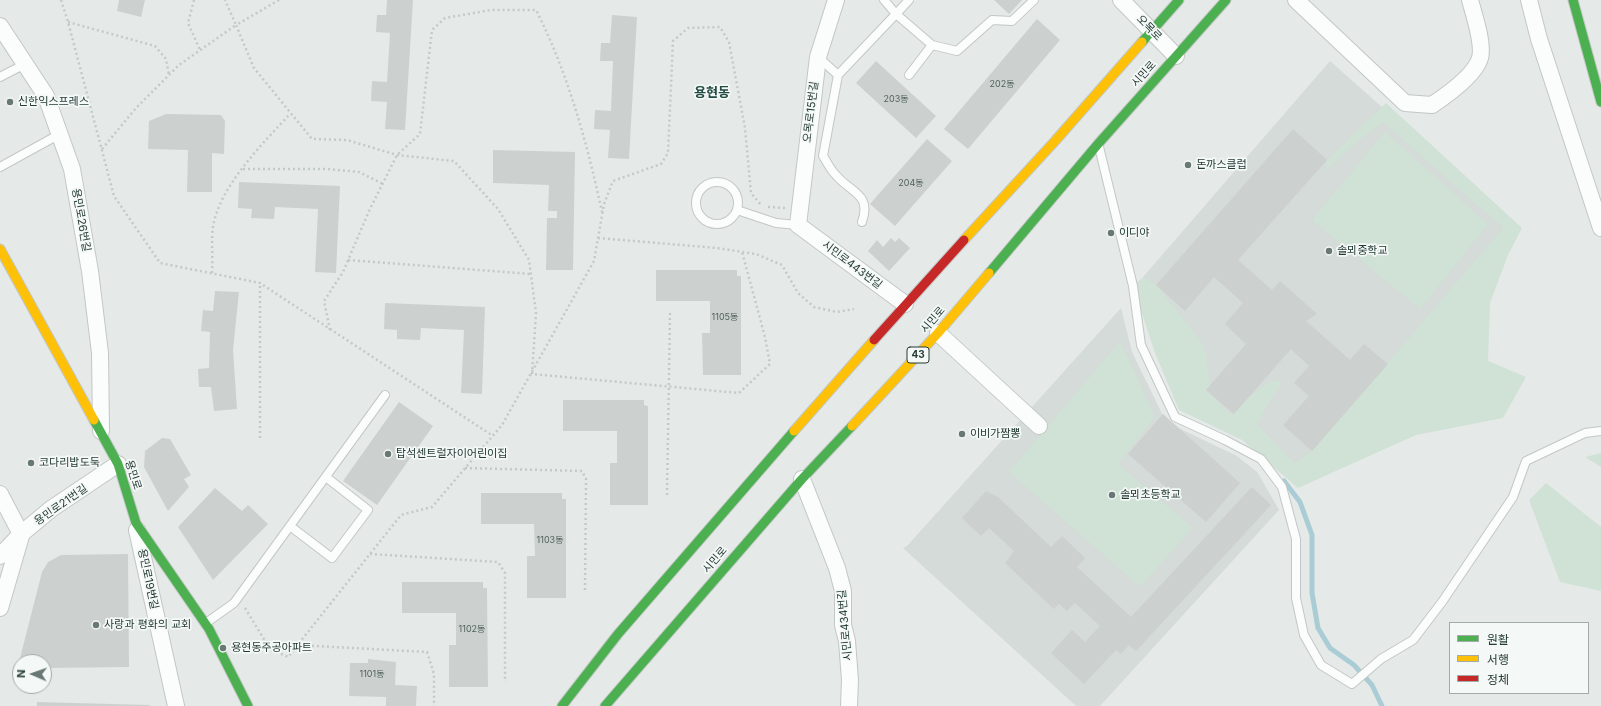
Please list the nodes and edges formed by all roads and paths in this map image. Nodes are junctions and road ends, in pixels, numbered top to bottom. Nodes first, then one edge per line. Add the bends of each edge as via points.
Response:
1 (61, 0) edge
2 (194, 0) edge
3 (225, 0) edge
4 (279, 0) edge
5 (836, 0) edge
6 (884, 0) edge
7 (909, 0) edge
8 (1034, 0) edge
9 (1121, 0) edge
10 (1179, 0) edge
11 (1226, 0) edge
12 (1296, 0) edge
13 (1470, 0) edge
14 (1529, 0) edge
15 (1573, 0) edge
16 (896, 14) junction
17 (68, 22) junction
18 (236, 25) junction
19 (0, 26) edge
20 (1152, 30) junction
21 (932, 45) junction
22 (200, 50) junction
23 (1176, 56) junction
24 (818, 57) junction
25 (25, 64) junction
26 (169, 75) junction
27 (838, 75) junction
28 (909, 75) dead end
29 (0, 77) edge
30 (1601, 102) edge
31 (290, 114) junction
32 (60, 134) junction
33 (1098, 144) junction
34 (102, 149) junction
35 (397, 155) junction
36 (0, 167) edge
37 (243, 168) junction
38 (383, 184) junction
39 (800, 209) junction
40 (737, 210) junction
41 (602, 214) junction
42 (862, 222) dead end
43 (798, 225) junction
44 (1601, 228) edge
45 (598, 238) junction
46 (0, 249) edge
47 (742, 252) junction
48 (348, 260) junction
49 (212, 273) junction
50 (6, 274) edge
51 (531, 274) junction
52 (260, 283) junction
53 (905, 304) junction
54 (854, 308) dead end
55 (670, 312) dead end
56 (330, 330) junction
57 (938, 333) junction
58 (532, 374) junction
59 (669, 386) junction
60 (385, 395) dead end
61 (1039, 426) dead end
62 (1601, 431) edge
63 (100, 432) junction
64 (493, 436) junction
65 (260, 438) dead end
66 (118, 464) junction
67 (465, 468) junction
68 (326, 477) junction
69 (802, 479) junction
70 (0, 494) edge
71 (667, 495) dead end
72 (136, 523) junction
73 (290, 526) junction
74 (21, 534) junction
75 (370, 554) junction
76 (0, 556) edge
77 (585, 591) dead end
78 (238, 597) junction
79 (0, 608) edge
80 (205, 624) junction
81 (298, 645) junction
82 (505, 682) dead end
83 (176, 706) edge
84 (248, 706) edge
85 (434, 706) edge
86 (562, 706) edge
87 (605, 706) edge
88 (849, 706) edge

1 - 17 path
2 - 22 path via 188,23
3 - 18 path
4 - 18 path
5 - 24 street, 오목로15번길
6 - 16 lane
7 - 16 lane
8 - 21 lane via 1012,21 992,20 957,51
9 - 20 street, 오목로
10 - 20 main road, 시민로
11 - 23 main road, 시민로 / 43
12 - 13 street via 1405,103 1432,105 1474,71 1480,57 1480,43
14 - 44 street via 1539,39
15 - 30 main road
16 - 21 lane
16 - 27 lane
17 - 26 path via 155,46 166,60
17 - 34 path
18 - 22 path
18 - 31 path via 254,68
19 - 25 street, 용민로26번길
20 - 23 street, 오목로
20 - 53 main road, 시민로 via 1056,141
21 - 28 lane
22 - 26 path
23 - 33 main road, 시민로 / 43
24 - 27 lane
24 - 39 street, 오목로15번길
25 - 29 lane
25 - 32 street, 용민로26번길 via 46,96
26 - 34 path via 136,108
27 - 42 lane via 823,156 835,175 862,197 866,211
31 - 35 path via 312,139 347,140
31 - 37 path
32 - 36 lane
32 - 63 street, 용민로26번길 via 72,169 90,271 100,353
33 - 57 main road, 시민로 / 43
33 - 62 lane via 1133,286 1141,345 1168,404 1175,417 1261,459 1282,487 1296,539 1296,598 1304,635 1321,665 1352,684 1381,659 1413,640 1513,497 1526,461 1585,433
34 - 49 path via 114,196 160,263
35 - 38 path
35 - 41 path via 420,134 432,30 445,18 491,10 536,10 550,38 588,148
35 - 51 path via 454,161 498,209 530,260
37 - 38 path via 328,168 359,172
37 - 49 path via 224,196 213,226
38 - 48 path
39 - 41 path via 763,206 751,193 745,128 729,42 720,27 688,28 673,41 668,153 661,164 613,181
39 - 43 street, 오목로15번길
40 - 40 lane via 737,196 728,184 714,181 701,188 697,194 696,208 703,219 709,222 722,223 729,220
40 - 43 lane via 776,223
41 - 45 path
43 - 53 street, 시민로443번길
45 - 47 path
45 - 58 path via 594,261
46 - 50 main road, 용민로
47 - 54 path via 756,254 782,265 798,293 814,307 837,312
47 - 59 path via 770,364 738,393
48 - 51 path
48 - 56 path via 324,301
49 - 52 path
50 - 63 main road, 용민로
51 - 58 path via 536,313
52 - 56 path
52 - 65 path
53 - 86 main road, 시민로 via 618,634
55 - 59 path
56 - 64 path
57 - 61 street
57 - 69 main road, 시민로 / 43
58 - 59 path
58 - 64 path
59 - 71 path
60 - 68 lane
63 - 66 main road, 용민로
64 - 67 path
66 - 72 main road, 용민로
66 - 74 street, 용민로21번길 via 51,509
67 - 75 path via 432,507 401,515
67 - 77 path via 582,471 586,479
68 - 73 lane
68 - 73 lane via 368,510 332,558
69 - 87 main road, 시민로 / 43
69 - 88 street, 시민로434번길 via 837,568 843,591 843,625 850,680
70 - 74 street
72 - 80 main road, 용민로
72 - 83 street, 용민로19번길
73 - 78 lane
74 - 76 street, 용민로21번길
74 - 79 street
75 - 81 path
75 - 82 path via 498,562 505,573
78 - 80 lane via 234,603
78 - 81 path via 270,649 288,657
80 - 84 main road, 용민로
81 - 85 path via 428,652 434,674

